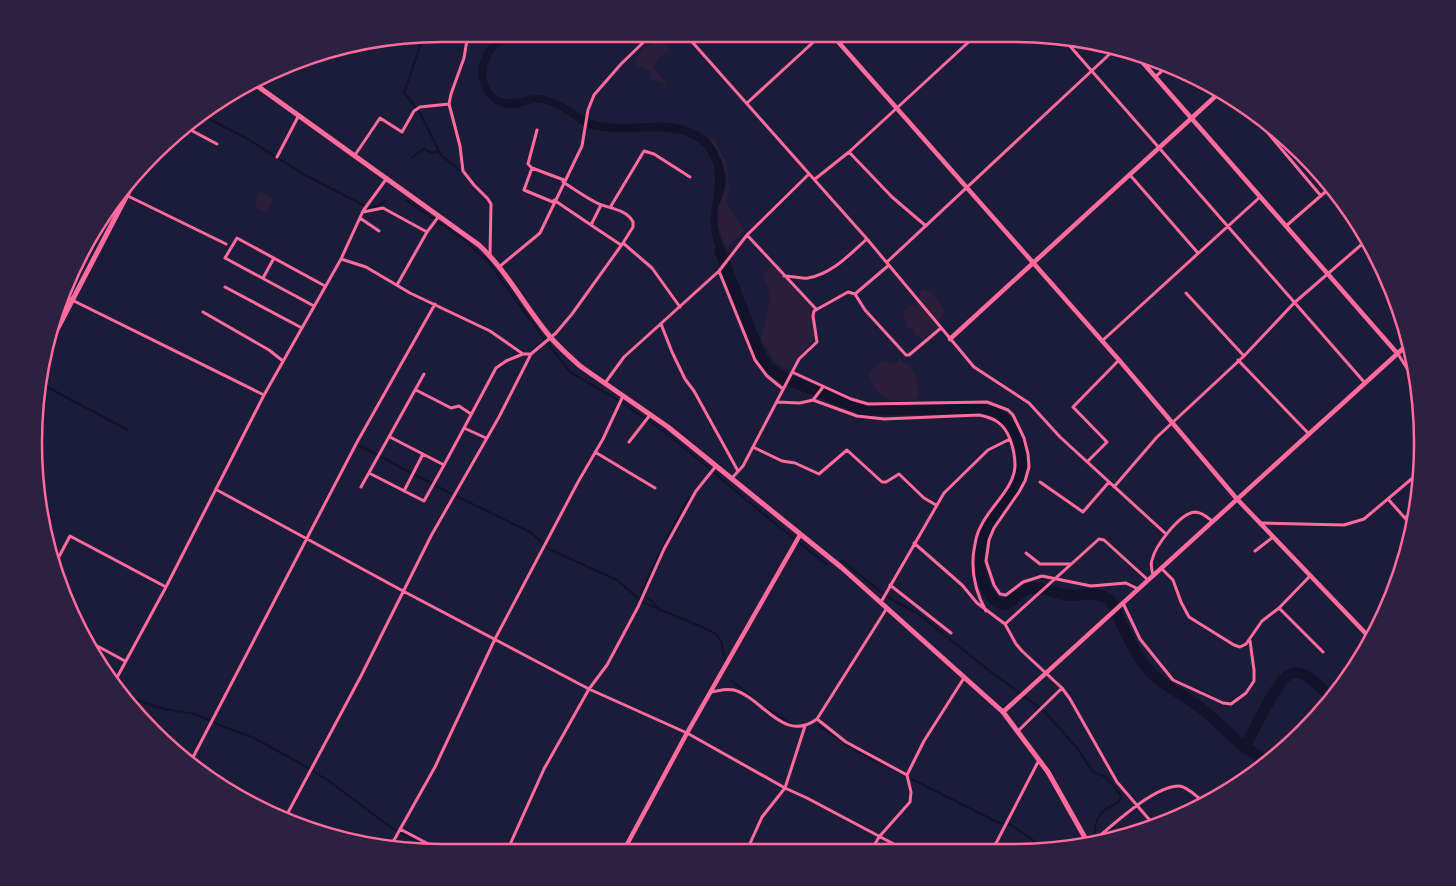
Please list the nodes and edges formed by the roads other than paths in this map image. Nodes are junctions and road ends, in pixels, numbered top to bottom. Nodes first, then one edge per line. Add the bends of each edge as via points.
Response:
1 (467, 42) edge
2 (644, 42) edge
3 (692, 42) edge
4 (813, 42) edge
5 (838, 42) edge
6 (969, 42) edge
7 (1071, 47) edge
8 (1109, 54) edge
9 (1146, 65) edge
10 (1091, 69) junction
11 (1162, 71) edge
12 (1155, 77) junction
13 (259, 87) edge
14 (1215, 97) edge
15 (747, 103) junction
16 (449, 104) junction
17 (896, 108) junction
18 (299, 115) junction
19 (1192, 118) junction
20 (537, 130) dead end
21 (192, 131) edge
22 (1272, 138) edge
23 (217, 144) dead end
24 (1159, 149) junction
25 (849, 152) junction
26 (355, 155) junction
27 (277, 157) dead end
28 (532, 168) junction
29 (809, 174) junction
30 (1130, 175) junction
31 (690, 177) dead end
32 (387, 178) junction
33 (815, 179) junction
34 (564, 181) junction
35 (968, 188) junction
36 (1325, 192) edge
37 (128, 196) edge
38 (1260, 196) junction
39 (1321, 196) junction
40 (554, 201) junction
41 (121, 204) edge
42 (601, 205) junction
43 (611, 206) junction
44 (363, 212) junction
45 (439, 216) junction
46 (360, 218) junction
47 (591, 224) junction
48 (926, 226) junction
49 (1227, 226) junction
50 (1286, 226) junction
51 (379, 231) dead end
52 (427, 232) junction
53 (747, 234) junction
54 (867, 239) junction
55 (226, 244) dead end
56 (622, 244) junction
57 (1361, 245) edge
58 (1198, 253) junction
59 (490, 255) junction
60 (274, 258) junction
61 (341, 259) junction
62 (888, 263) junction
63 (1034, 264) junction
64 (500, 267) junction
65 (720, 270) junction
66 (1328, 273) junction
67 (784, 276) junction
68 (263, 278) junction
69 (397, 285) junction
70 (325, 286) junction
71 (225, 287) dead end
72 (1186, 293) dead end
73 (854, 294) junction
74 (72, 301) junction
75 (1294, 303) junction
76 (435, 304) junction
77 (314, 306) junction
78 (680, 308) junction
79 (816, 309) junction
80 (203, 312) dead end
81 (62, 319) edge
82 (661, 324) junction
83 (302, 328) junction
84 (940, 328) junction
85 (551, 338) junction
86 (950, 340) junction
87 (1102, 341) junction
88 (1402, 349) edge
89 (1397, 353) junction
90 (523, 354) junction
91 (531, 354) junction
92 (1244, 356) junction
93 (1118, 360) junction
94 (1238, 360) junction
95 (283, 361) junction
96 (1406, 368) edge
97 (424, 374) dead end
98 (792, 374) junction
99 (605, 383) junction
100 (1365, 383) junction
101 (784, 387) junction
102 (822, 388) junction
103 (416, 390) junction
104 (264, 395) junction
105 (623, 395) junction
106 (814, 399) junction
107 (777, 402) junction
108 (471, 414) junction
109 (650, 414) junction
110 (1173, 424) junction
111 (464, 428) junction
112 (1309, 434) junction
113 (390, 436) junction
114 (486, 438) junction
115 (1010, 440) junction
116 (629, 442) dead end
117 (753, 447) junction
118 (595, 452) junction
119 (423, 454) junction
120 (1088, 462) junction
121 (444, 465) junction
122 (716, 466) junction
123 (738, 471) junction
124 (369, 473) junction
125 (731, 479) junction
126 (1412, 479) edge
127 (1040, 482) dead end
128 (1109, 482) junction
129 (361, 487) dead end
130 (1114, 487) junction
131 (655, 488) dead end
132 (217, 490) junction
133 (404, 491) junction
134 (1237, 499) junction
135 (1388, 499) junction
136 (936, 505) junction
137 (1405, 518) edge
138 (1212, 521) junction
139 (1261, 523) junction
140 (1166, 534) junction
141 (1273, 537) junction
142 (308, 539) junction
143 (798, 539) junction
144 (914, 543) junction
145 (1256, 551) dead end
146 (1026, 553) dead end
147 (59, 557) edge
148 (1071, 564) junction
149 (1161, 568) junction
150 (1153, 575) junction
151 (1310, 576) junction
152 (1055, 578) junction
153 (1148, 580) junction
154 (890, 585) junction
155 (166, 586) junction
156 (1138, 589) junction
157 (404, 591) junction
158 (880, 602) junction
159 (1122, 604) junction
160 (887, 608) junction
161 (1279, 608) junction
162 (986, 611) junction
163 (1005, 624) junction
164 (951, 634) dead end
165 (1365, 634) edge
166 (495, 640) junction
167 (1250, 641) junction
168 (98, 646) edge
169 (1323, 652) dead end
170 (125, 661) junction
171 (1046, 673) junction
172 (117, 676) edge
173 (965, 677) junction
174 (1062, 688) junction
175 (589, 689) junction
176 (711, 692) junction
177 (1002, 712) junction
178 (817, 719) junction
179 (806, 726) junction
180 (1018, 731) junction
181 (687, 733) junction
182 (194, 757) edge
183 (1039, 759) junction
184 (907, 775) junction
185 (785, 788) junction
186 (1198, 798) edge
187 (1136, 805) junction
188 (288, 812) edge
189 (1149, 819) edge
190 (400, 829) junction
191 (1101, 834) edge
192 (878, 837) junction
193 (1086, 837) edge
194 (394, 840) edge
195 (427, 843) edge
196 (510, 844) edge
197 (627, 844) edge
198 (750, 844) edge
199 (874, 844) edge
200 (892, 844) edge
201 (996, 844) edge

1 - 16 street
2 - 34 street via 594,95 582,146
3 - 15 street
4 - 15 street
5 - 17 street
6 - 17 street
7 - 10 street
8 - 10 street
9 - 12 street
10 - 24 street
10 - 35 street
11 - 12 street
12 - 19 street
13 - 18 main road
14 - 19 street
15 - 29 street
16 - 26 street via 417,108 402,132 380,118
16 - 59 street via 463,170 491,204
17 - 25 street
17 - 35 street
18 - 26 main road
18 - 27 street
19 - 24 street
19 - 38 street
20 - 28 street via 528,164
21 - 23 street
22 - 39 street
24 - 30 street
24 - 49 street
25 - 33 street
25 - 48 street via 892,198
26 - 32 main road
28 - 34 street
28 - 40 street via 524,190
29 - 33 street
29 - 53 street
30 - 58 street
30 - 63 street
31 - 43 street via 644,151
32 - 44 street
32 - 45 main road
33 - 54 street
34 - 40 street
34 - 42 street
35 - 48 street
35 - 63 street
36 - 39 street
37 - 55 street
38 - 49 street
38 - 50 street
39 - 50 street
40 - 47 street
40 - 64 street via 540,233
41 - 74 main road
42 - 43 street
42 - 47 street
43 - 56 street via 633,222
44 - 46 street
44 - 52 street via 383,208
45 - 52 street
45 - 59 main road
46 - 51 street
46 - 61 street
47 - 56 street
48 - 62 street
49 - 58 street
49 - 75 street
50 - 66 street
52 - 69 street
53 - 65 street
53 - 67 street
54 - 62 street
54 - 67 street via 842,262 819,274 804,278
56 - 78 street via 652,268
56 - 85 street
57 - 66 street
58 - 87 street
59 - 64 main road
60 - 68 street
60 - 68 street via 237,238 225,258
60 - 70 street
61 - 69 street via 366,267
61 - 70 street
62 - 73 street
62 - 84 street
63 - 86 street
63 - 87 street
64 - 85 main road
65 - 78 street
65 - 101 street via 755,360 767,376
66 - 75 street
66 - 89 street
67 - 79 street
68 - 77 street
69 - 76 street
70 - 77 street
71 - 83 street
72 - 92 street
73 - 79 street via 848,292
73 - 84 street via 906,355
74 - 81 main road
74 - 104 street
75 - 92 street
75 - 100 street
76 - 90 street via 497,335
76 - 142 street via 356,444
77 - 83 street
78 - 82 street
79 - 98 street via 813,316 817,342 801,356
80 - 95 street
82 - 99 street via 624,358
82 - 123 street via 685,379
83 - 95 street
84 - 86 street
85 - 91 street
85 - 99 main road
86 - 120 street via 974,367 1029,403
87 - 93 street
88 - 89 street
89 - 96 street
89 - 100 street
90 - 91 street
90 - 108 street via 496,368
91 - 114 street
92 - 94 street
93 - 110 street
93 - 120 street via 1073,407 1107,442
94 - 110 street
94 - 112 street
95 - 104 street
97 - 103 street
98 - 101 street
98 - 102 street
99 - 105 main road
100 - 112 street
101 - 107 street
102 - 106 street
102 - 152 street via 868,404 987,402 1008,410 1020,428 1028,454 1028,467 1026,481 989,540 988,570 994,585 1003,595 1032,578
103 - 108 street via 451,408 459,406
103 - 113 street
104 - 132 street
105 - 109 main road
105 - 118 street
106 - 107 street via 800,403
106 - 115 street via 863,417 985,416 999,422
107 - 117 street
108 - 111 street
109 - 116 street
109 - 122 main road
110 - 130 street
110 - 134 street
111 - 114 street
111 - 121 street
112 - 134 street
113 - 119 street
113 - 124 street
114 - 157 street
115 - 136 street via 982,455
115 - 162 street via 1015,467 1008,486 981,525 975,544 974,579
117 - 123 street
117 - 136 street via 819,474 848,450 882,482 899,474
118 - 131 street
118 - 166 street
119 - 121 street
119 - 133 street
120 - 128 street
121 - 133 street via 424,501
122 - 125 main road
122 - 175 street via 696,491 664,549 630,624
123 - 125 street
124 - 129 street
124 - 133 street
125 - 143 main road
126 - 135 street
127 - 128 street via 1083,512
128 - 130 street
130 - 140 street
132 - 142 street
132 - 155 street
134 - 138 street
134 - 139 street
135 - 137 street
135 - 139 street via 1364,520 1344,525
136 - 144 street
138 - 140 street via 1206,515 1193,513
138 - 149 street
139 - 141 street
140 - 150 street via 1152,558
141 - 145 street
141 - 151 street
142 - 157 street
142 - 182 street
143 - 158 main road via 842,567
143 - 176 street
144 - 154 street
144 - 162 street via 962,584
146 - 148 street via 1040,564
147 - 155 street via 70,536
148 - 152 street
148 - 153 street via 1092,543 1101,539
149 - 150 street
149 - 167 street via 1173,580 1185,611 1194,621 1237,646
150 - 153 street
151 - 161 street
151 - 165 street
152 - 156 street via 1090,586 1126,583
152 - 163 street
153 - 156 street
154 - 158 street
154 - 164 street
155 - 170 street
156 - 159 street
157 - 166 street
157 - 188 street
158 - 160 main road
159 - 167 street via 1140,639 1174,680 1227,704 1236,702 1254,681
159 - 171 street
160 - 173 main road
160 - 178 street
161 - 167 street via 1262,621
161 - 169 street
162 - 163 street
163 - 171 street via 1016,644
166 - 175 street
166 - 190 street via 435,767
168 - 170 street
170 - 172 street
171 - 174 street
171 - 177 street
173 - 177 main road
173 - 184 street via 924,741
174 - 180 street
174 - 187 street via 1117,782
175 - 181 street
175 - 196 street via 544,769
176 - 179 street via 736,691 781,721 796,727
176 - 181 street
177 - 180 main road
178 - 179 street
178 - 184 street via 846,742
179 - 185 street
180 - 183 main road
181 - 185 street
181 - 197 street
183 - 193 main road
183 - 201 street
184 - 192 street via 910,802
185 - 192 street
185 - 198 street via 762,817
186 - 187 street via 1179,786 1161,791
187 - 189 street
187 - 191 street
190 - 194 street
190 - 195 street
192 - 199 street
192 - 200 street

